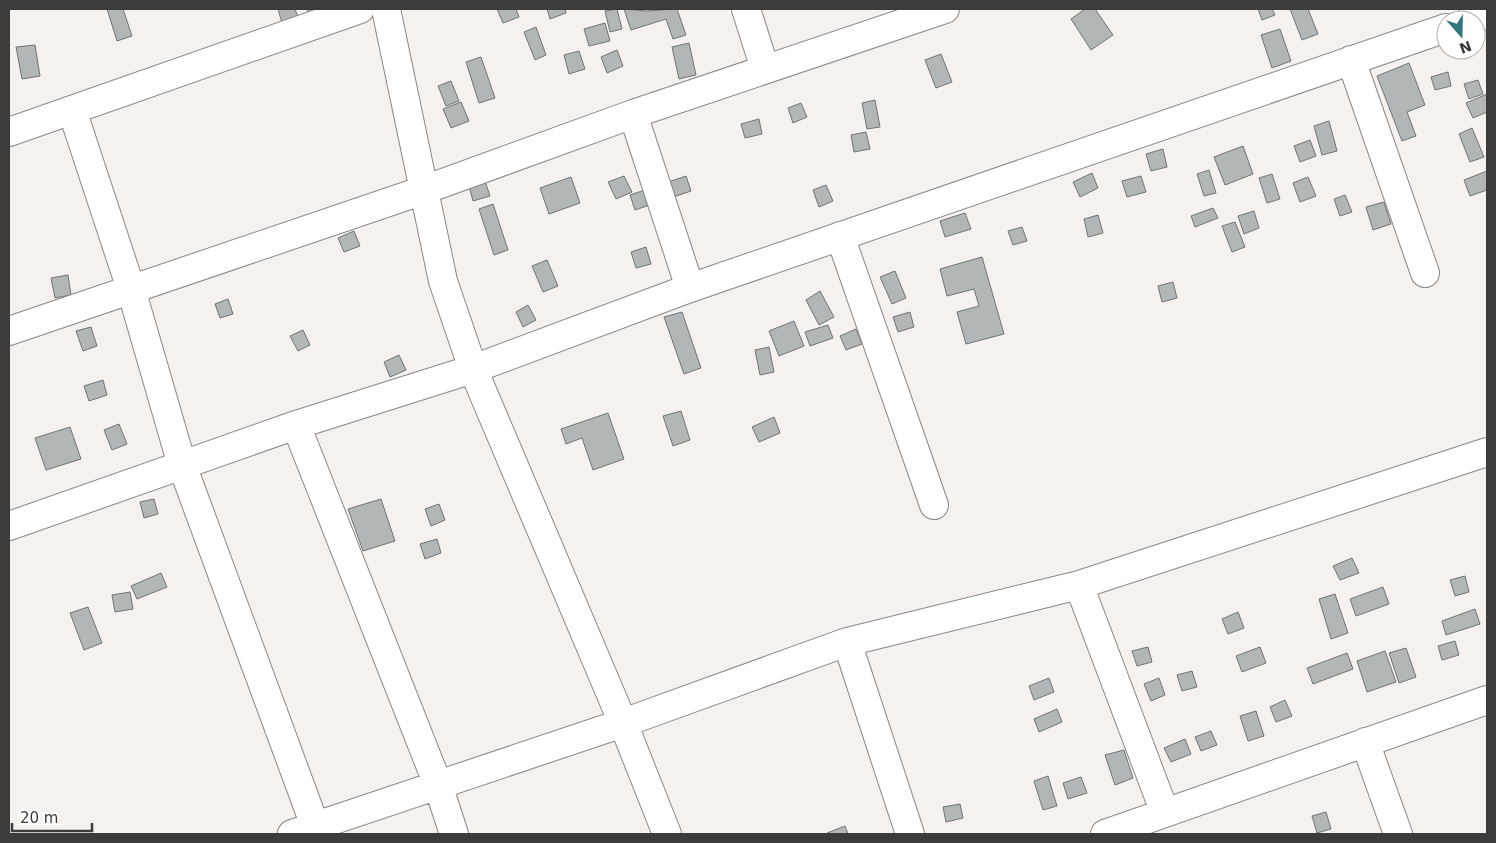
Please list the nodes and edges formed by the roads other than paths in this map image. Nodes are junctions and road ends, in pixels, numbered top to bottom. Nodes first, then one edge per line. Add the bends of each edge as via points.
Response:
1 (360, 9) edge
2 (386, 9) edge
3 (746, 9) edge
4 (945, 9) edge
5 (1436, 31) edge
6 (1351, 60) junction
7 (764, 69) junction
8 (72, 110) junction
9 (633, 114) junction
10 (9, 132) edge
11 (424, 190) junction
12 (840, 236) junction
13 (1425, 273) dead end
14 (690, 288) junction
15 (131, 289) junction
16 (9, 331) edge
17 (473, 369) junction
18 (296, 425) junction
19 (1487, 452) edge
20 (182, 465) junction
21 (934, 505) dead end
22 (9, 526) edge
23 (1079, 585) junction
24 (847, 642) junction
25 (1487, 700) edge
26 (624, 723) junction
27 (1365, 742) junction
28 (438, 785) junction
29 (1165, 813) junction
30 (308, 832) edge
31 (454, 834) edge
32 (667, 834) edge
33 (910, 834) edge
34 (1105, 834) edge
35 (1398, 834) edge

1 - 8 street
2 - 11 street
3 - 7 street
4 - 7 street
5 - 6 street
6 - 12 street
6 - 13 street
7 - 9 street
8 - 10 street
8 - 15 street
9 - 11 street
9 - 14 street
11 - 15 street
11 - 17 street via 443,282
12 - 14 street
12 - 21 street
14 - 17 street
15 - 16 street
15 - 20 street
17 - 18 street
17 - 26 street
18 - 20 street
18 - 28 street
19 - 23 street
20 - 22 street
20 - 30 street
23 - 24 street
23 - 29 street
24 - 26 street
24 - 33 street
25 - 27 street
26 - 28 street
26 - 32 street
27 - 29 street
27 - 35 street
28 - 30 street
28 - 31 street
29 - 34 street

